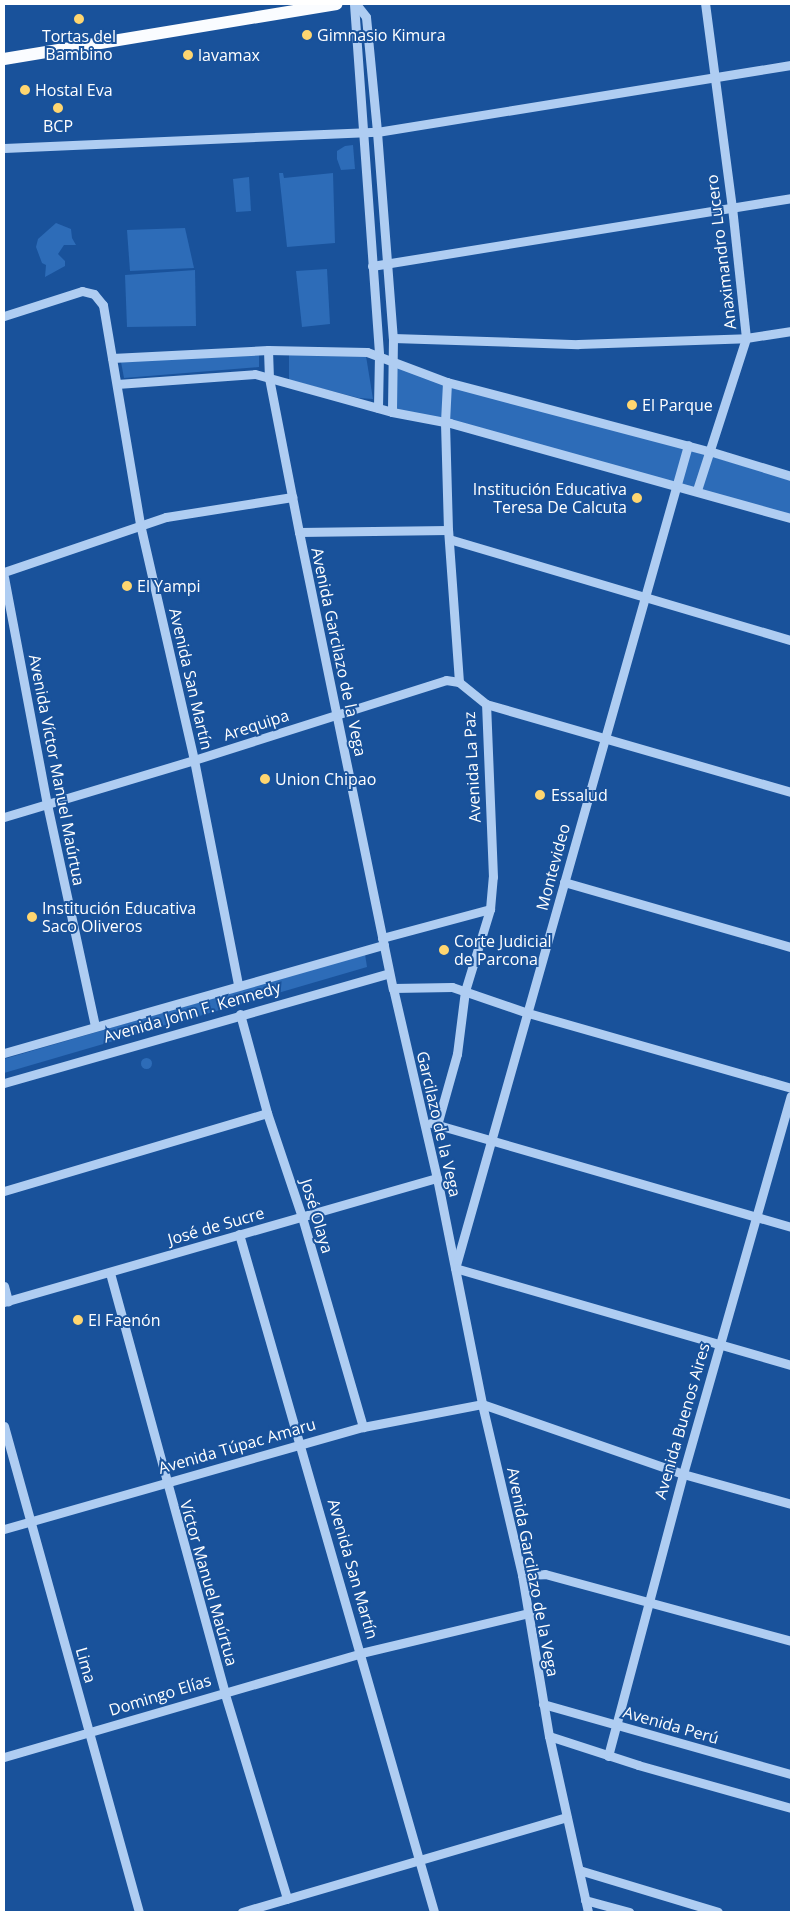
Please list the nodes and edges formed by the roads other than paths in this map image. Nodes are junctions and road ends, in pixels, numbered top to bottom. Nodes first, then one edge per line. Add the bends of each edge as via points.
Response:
1 (336, 4) edge
2 (355, 4) edge
3 (704, 4) edge
4 (4, 59) edge
5 (791, 65) edge
6 (715, 77) junction
7 (363, 132) junction
8 (377, 132) junction
9 (4, 148) edge
10 (791, 198) edge
11 (732, 208) junction
12 (387, 264) junction
13 (372, 266) junction
14 (4, 316) edge
15 (791, 331) edge
16 (393, 338) junction
17 (746, 338) junction
18 (268, 350) junction
19 (379, 355) junction
20 (112, 358) junction
21 (394, 363) junction
22 (269, 378) junction
23 (447, 382) junction
24 (117, 384) junction
25 (378, 408) junction
26 (392, 412) junction
27 (445, 422) junction
28 (688, 445) junction
29 (709, 451) junction
30 (791, 476) edge
31 (677, 484) junction
32 (697, 490) junction
33 (292, 497) junction
34 (791, 518) edge
35 (140, 524) junction
36 (299, 532) junction
37 (449, 535) junction
38 (4, 572) edge
39 (4, 577) edge
40 (644, 597) junction
41 (791, 640) edge
42 (458, 682) junction
43 (486, 704) junction
44 (337, 715) junction
45 (603, 738) junction
46 (194, 760) junction
47 (791, 792) edge
48 (47, 804) junction
49 (4, 817) edge
50 (564, 882) junction
51 (490, 909) junction
52 (383, 942) junction
53 (791, 947) edge
54 (390, 973) junction
55 (238, 985) junction
56 (392, 988) junction
57 (465, 991) junction
58 (528, 1013) junction
59 (240, 1014) junction
60 (95, 1026) junction
61 (4, 1053) edge
62 (4, 1083) edge
63 (791, 1088) edge
64 (791, 1096) edge
65 (268, 1113) junction
66 (423, 1119) junction
67 (437, 1125) junction
68 (492, 1140) junction
69 (437, 1178) junction
70 (4, 1191) edge
71 (302, 1217) junction
72 (755, 1217) junction
73 (791, 1227) edge
74 (239, 1234) junction
75 (455, 1268) junction
76 (110, 1273) junction
77 (4, 1286) edge
78 (6, 1301) edge
79 (719, 1344) junction
80 (791, 1365) edge
81 (482, 1404) junction
82 (4, 1426) edge
83 (363, 1427) junction
84 (301, 1444) junction
85 (683, 1474) junction
86 (166, 1482) junction
87 (791, 1504) edge
88 (30, 1521) junction
89 (4, 1529) edge
90 (522, 1575) junction
91 (648, 1602) junction
92 (529, 1613) junction
93 (791, 1641) edge
94 (361, 1652) junction
95 (224, 1692) junction
96 (543, 1704) junction
97 (615, 1724) junction
98 (90, 1733) junction
99 (549, 1736) junction
100 (608, 1756) junction
101 (4, 1757) edge
102 (791, 1774) edge
103 (791, 1808) edge
104 (566, 1817) junction
105 (419, 1861) junction
106 (579, 1870) junction
107 (287, 1899) junction
108 (584, 1900) junction
109 (708, 1911) edge
110 (139, 1912) edge
111 (242, 1912) edge
112 (434, 1912) edge
113 (588, 1912) edge
114 (629, 1912) edge
115 (718, 1912) edge

1 - 4 main road
2 - 7 street
2 - 8 street via 366,17
3 - 6 street, Anaximandro Lucero
5 - 6 street
6 - 8 street
6 - 11 street, Anaximandro Lucero
7 - 8 street
7 - 9 street
7 - 13 street
8 - 12 street
10 - 11 street
11 - 12 street
11 - 17 street, Anaximandro Lucero
12 - 13 street
12 - 16 street
13 - 19 street
14 - 20 street, Avenida San Martín via 82,291 94,294 103,305
15 - 17 street
16 - 17 street via 578,344
16 - 21 street
17 - 29 street, Anaximandro Lucero
18 - 19 street via 349,350
18 - 20 street
18 - 22 street, Avenida Garcilazo de la Vega
19 - 21 street
19 - 25 street
20 - 24 street, Avenida San Martín
21 - 23 street
21 - 26 street
22 - 24 street via 255,374
22 - 25 street
22 - 33 street, Avenida Garcilazo de la Vega
23 - 27 street
23 - 28 street
24 - 35 street, Avenida San Martín
25 - 26 street
26 - 27 street
27 - 31 street
27 - 37 street
28 - 29 street
28 - 31 street, Montevideo
29 - 30 street
29 - 32 street, Anaximandro Lucero
31 - 32 street
31 - 40 street, Montevideo
32 - 34 street
33 - 35 street
33 - 36 street, Avenida Garcilazo de la Vega
35 - 38 street
35 - 46 street, Avenida San Martín
36 - 37 street
36 - 44 street, Avenida Garcilazo de la Vega
37 - 40 street
37 - 42 street
39 - 48 street, Avenida Víctor Manuel Maúrtua
40 - 41 street
40 - 45 street, Montevideo
42 - 43 street, Avenida La Paz
42 - 44 street, Arequipa via 446,680
43 - 45 street
43 - 51 street, Avenida La Paz via 493,877
44 - 46 street, Arequipa
44 - 52 street, Avenida Garcilazo de la Vega
45 - 47 street
45 - 50 street, Montevideo
46 - 48 street, Arequipa
46 - 55 street, Avenida San Martín
48 - 49 street, Arequipa
48 - 60 street, Avenida Víctor Manuel Maúrtua
50 - 53 street
50 - 58 street, Montevideo
51 - 52 street, Avenida John F. Kennedy
51 - 57 street, Avenida La Paz
52 - 54 street, Avenida Garcilazo de la Vega
52 - 55 street, Avenida John F. Kennedy
54 - 56 street, Avenida Garcilazo de la Vega
54 - 59 street, Avenida John F. Kennedy
55 - 60 street, Avenida John F. Kennedy
56 - 57 street via 452,987
56 - 66 street, Garcilazo de la Vega
57 - 58 street
57 - 67 street, Avenida La Paz via 457,1054
58 - 63 street
58 - 68 street, Montevideo
59 - 62 street, Avenida John F. Kennedy
59 - 65 street, José Olaya
60 - 61 street, Avenida John F. Kennedy
64 - 72 street, Avenida Buenos Aires
65 - 70 street
65 - 71 street, José Olaya
66 - 67 street
66 - 69 street, Garcilazo de la Vega
67 - 68 street
68 - 72 street
68 - 75 street, Montevideo
69 - 71 street, José de Sucre
69 - 75 street, Garcilazo de la Vega
71 - 74 street, José de Sucre
71 - 83 street, José Olaya
72 - 73 street
72 - 79 street, Avenida Buenos Aires
74 - 76 street, José de Sucre
74 - 84 street, Avenida San Martín
75 - 79 street
75 - 81 street, Avenida Garcilazo de la Vega
76 - 78 street, José de Sucre
76 - 86 street, Víctor Manuel Maúrtua
77 - 78 street
79 - 80 street
79 - 85 street, Avenida Buenos Aires
81 - 83 street, Avenida Túpac Amaru
81 - 85 street
81 - 90 street, Avenida Garcilazo de la Vega
82 - 88 street, Lima
83 - 84 street, Avenida Túpac Amaru
84 - 86 street, Avenida Túpac Amaru
84 - 94 street, Avenida San Martín
85 - 87 street
85 - 91 street, Avenida Buenos Aires
86 - 88 street, Avenida Túpac Amaru
86 - 95 street, Víctor Manuel Maúrtua
88 - 89 street, Avenida Túpac Amaru
88 - 98 street, Lima
90 - 91 street via 545,1574
90 - 92 street, Avenida Garcilazo de la Vega
91 - 93 street
91 - 97 street, Avenida Buenos Aires
92 - 94 street, Domingo Elías
92 - 96 street, Avenida Garcilazo de la Vega
94 - 95 street, Domingo Elías
94 - 105 street, Avenida San Martín
95 - 98 street, Domingo Elías
95 - 107 street, Víctor Manuel Maúrtua
96 - 97 street, Avenida Perú
96 - 99 street, Avenida Garcilazo de la Vega
97 - 100 street, Avenida Buenos Aires
97 - 102 street, Avenida Perú
98 - 101 street, Domingo Elías
98 - 110 street, Lima
99 - 100 street
99 - 104 street, Avenida Garcilazo de la Vega
100 - 103 street
104 - 105 street
104 - 106 street, Avenida Garcilazo de la Vega
105 - 107 street
105 - 112 street, Avenida San Martín
106 - 108 street, Avenida Garcilazo de la Vega
106 - 109 street
107 - 111 street
108 - 113 street, Avenida Garcilazo de la Vega
108 - 114 street
109 - 115 street

